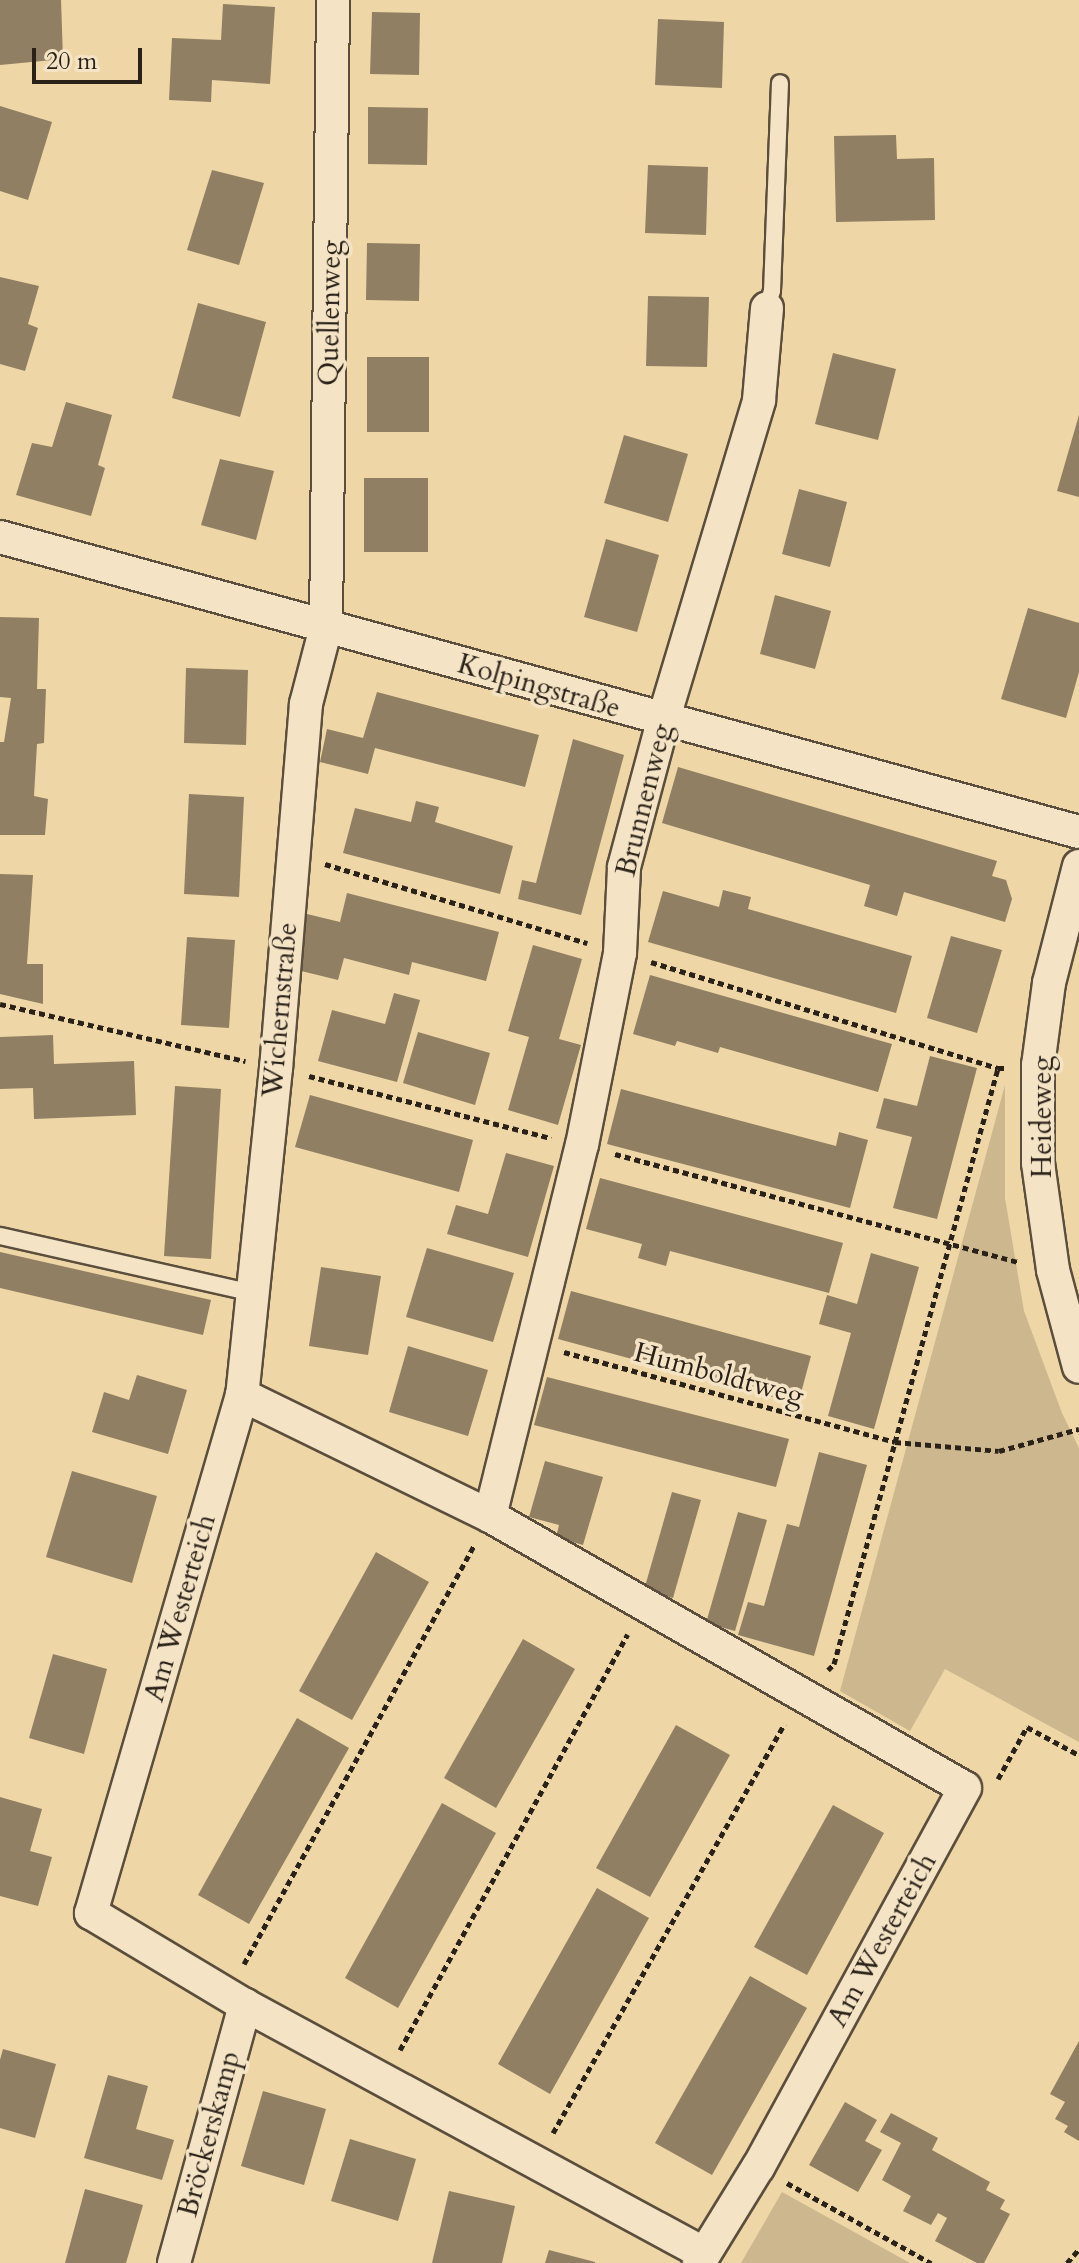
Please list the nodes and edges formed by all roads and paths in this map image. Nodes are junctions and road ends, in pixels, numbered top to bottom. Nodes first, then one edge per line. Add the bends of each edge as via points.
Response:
1 (333, 0) edge
2 (780, 83) dead end
3 (767, 308) joint
4 (0, 537) edge
5 (326, 627) junction
6 (663, 721) junction
7 (1079, 832) edge
8 (1079, 866) edge
9 (0, 1004) edge
10 (1038, 1065) junction
11 (276, 1068) junction
12 (0, 1236) edge
13 (948, 1245) junction
14 (1053, 1270) junction
15 (252, 1293) junction
16 (532, 1344) junction
17 (1079, 1367) edge
18 (242, 1395) junction
19 (1079, 1429) edge
20 (895, 1442) junction
21 (490, 1516) junction
22 (645, 1604) junction
23 (800, 1696) junction
24 (1079, 1755) edge
25 (965, 1788) junction
26 (245, 2005) junction
27 (384, 2079) junction
28 (537, 2161) junction
29 (758, 2167) junction
30 (1079, 2249) edge
31 (701, 2258) edge
32 (174, 2263) edge
33 (931, 2263) edge
34 (1067, 2263) edge

1 - 5 street, Quellenweg
2 - 3 lane, Brunnenweg via 772,291
3 - 6 street, Brunnenweg via 759,400
4 - 5 street, Kolpingstraße
5 - 6 street, Kolpingstraße
5 - 11 street, Wichernstraße via 306,704
6 - 7 street, Kolpingstraße
6 - 16 street, Brunnenweg via 624,867 620,953 582,1145
8 - 10 street, Heideweg via 1049,983
9 - 11 path
10 - 13 path via 998,1068
10 - 14 street, Heideweg via 1038,1163
11 - 15 street, Wichernstraße
12 - 15 lane
13 - 14 path
13 - 20 path
14 - 17 street, Heideweg
15 - 18 street, Wichernstraße
16 - 20 path, Humboldtweg
16 - 21 street, Brunnenweg
18 - 21 street
18 - 26 street, Am Westerteich via 91,1913
19 - 20 path, Humboldtweg via 999,1451
20 - 23 path via 834,1664
21 - 22 street
21 - 26 path via 236,1978
22 - 23 street
22 - 27 path
23 - 25 street
23 - 28 path
24 - 25 path via 1027,1727 993,1787
25 - 29 street, Am Westerteich
26 - 27 street, Am Westerteich
26 - 32 street, Bröckerskamp
27 - 28 street, Am Westerteich
28 - 31 street, Am Westerteich
29 - 31 street, Am Westerteich
29 - 33 path
30 - 34 path

